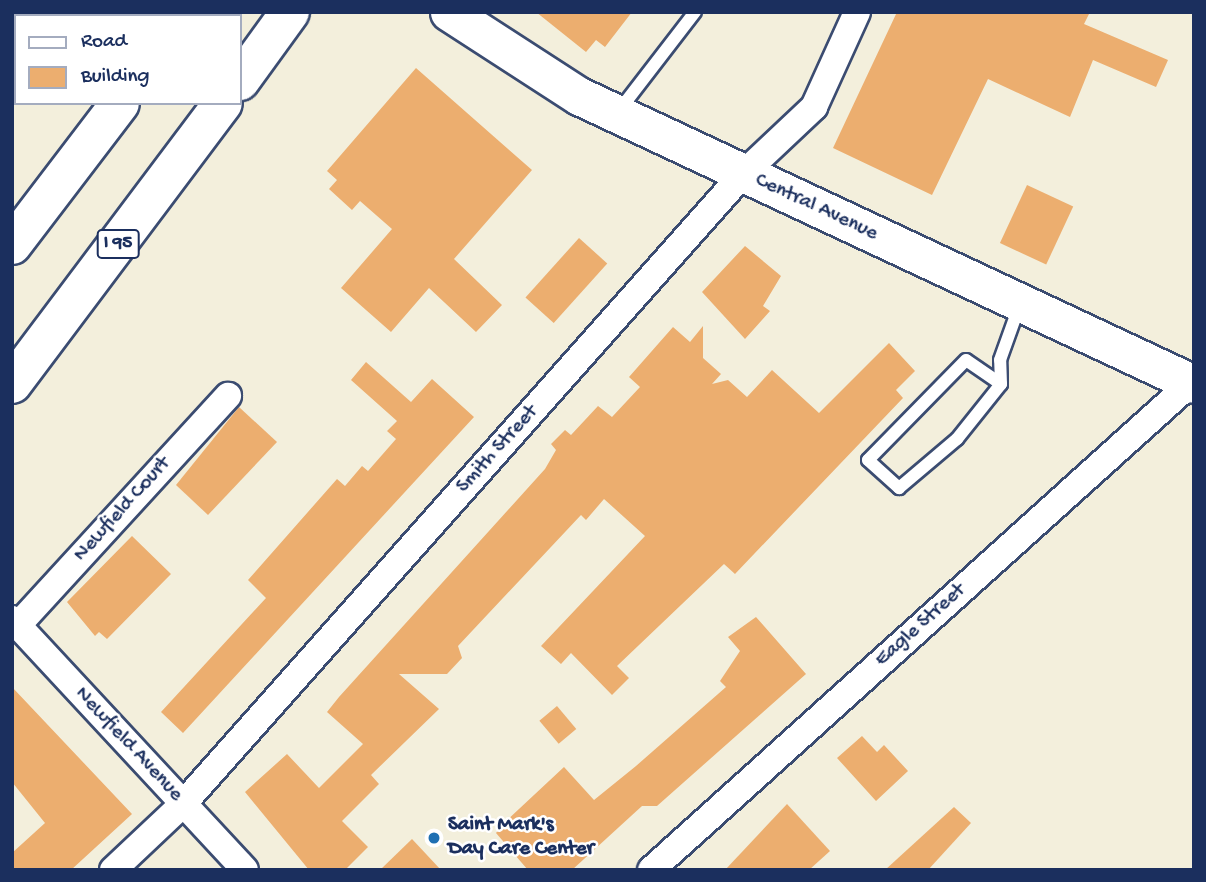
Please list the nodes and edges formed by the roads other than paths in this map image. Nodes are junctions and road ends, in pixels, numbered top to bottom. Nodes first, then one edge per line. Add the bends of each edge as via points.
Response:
1 (290, 12) edge
2 (450, 12) edge
3 (695, 12) edge
4 (857, 12) edge
5 (242, 78) edge
6 (118, 105) edge
7 (221, 105) edge
8 (617, 114) junction
9 (743, 174) junction
10 (12, 246) edge
11 (1021, 304) junction
12 (12, 384) edge
13 (1001, 384) junction
14 (1192, 384) edge
15 (228, 396) dead end
16 (15, 622) edge
17 (183, 804) junction
18 (113, 870) edge
19 (244, 870) edge
20 (651, 870) edge

1 - 5 highway
2 - 8 street, Central Avenue
3 - 8 lane
4 - 9 street, Smith Street via 814,107
6 - 10 highway
7 - 12 highway, I 95
8 - 9 street, Central Avenue
9 - 11 street, Central Avenue
9 - 17 street, Smith Street
11 - 13 lane via 1000,360
11 - 14 street, Central Avenue
13 - 13 lane via 957,439 899,488 868,460 966,360
14 - 20 street, Eagle Street
15 - 16 street, Newfield Court
16 - 17 street, Newfield Avenue
17 - 18 street, Smith Street
17 - 19 street, Newfield Avenue

